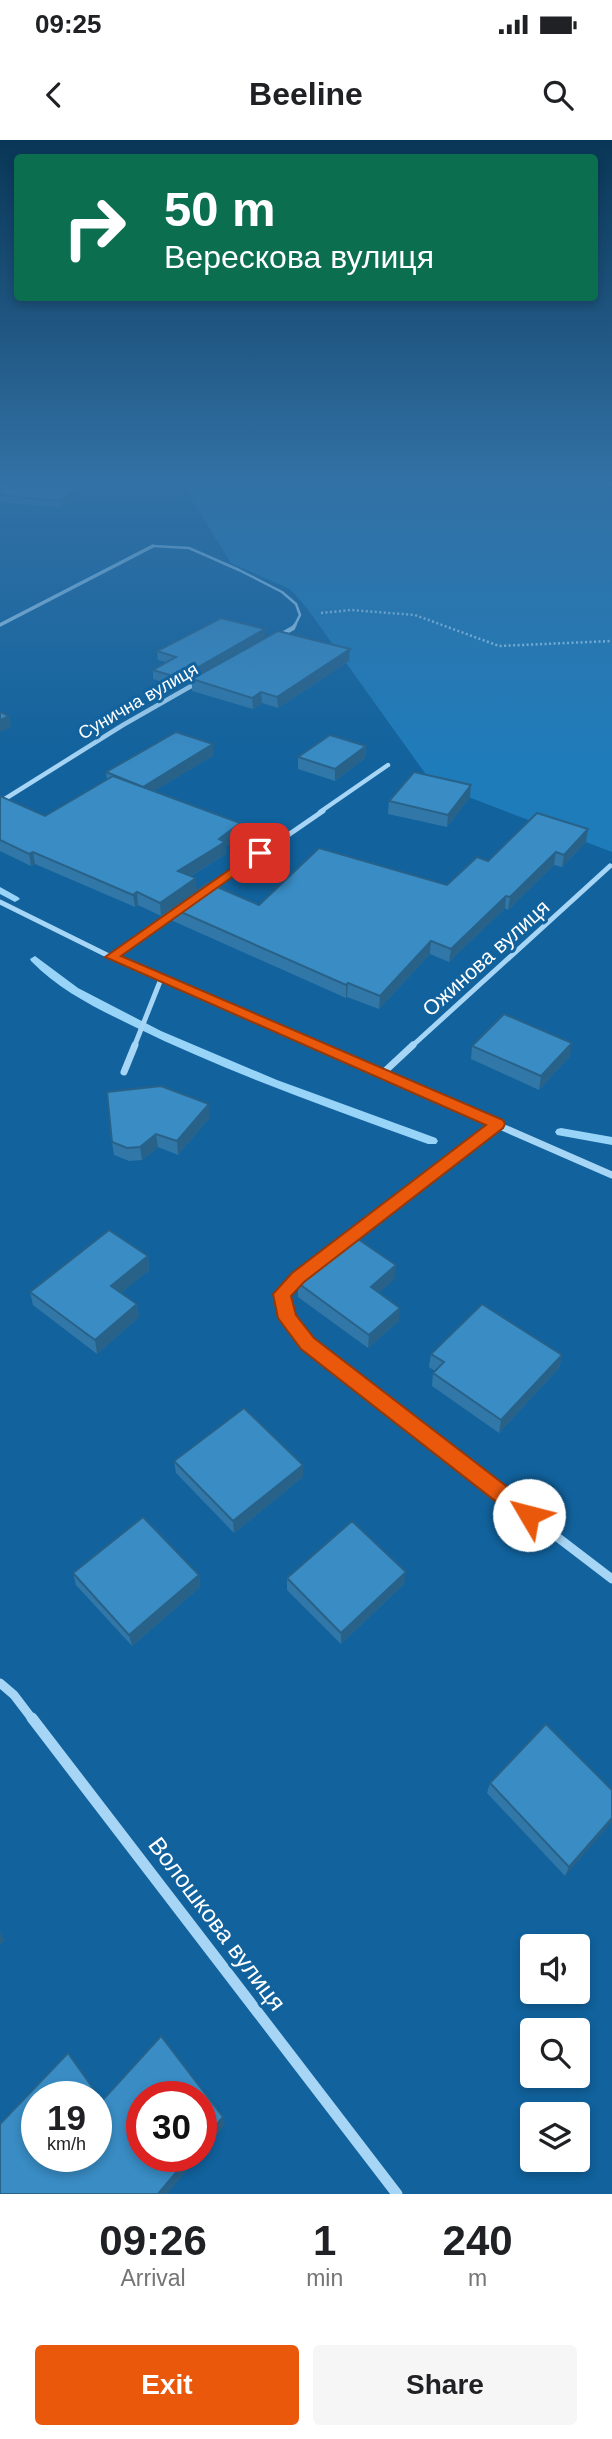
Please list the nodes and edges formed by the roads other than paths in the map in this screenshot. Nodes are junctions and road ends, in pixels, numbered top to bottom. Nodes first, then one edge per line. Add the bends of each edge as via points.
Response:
1 (97, 575) edge
2 (248, 575) edge
3 (0, 625) edge
4 (293, 628) joint
5 (269, 642) edge
6 (208, 676) edge
7 (388, 765) dead end
8 (0, 802) edge
9 (610, 866) dead end
10 (200, 895) edge
11 (0, 902) edge
12 (188, 903) edge
13 (111, 957) junction
14 (161, 979) junction
15 (124, 1072) dead end
16 (383, 1073) junction
17 (497, 1124) junction
18 (612, 1175) edge
19 (612, 1579) edge
20 (0, 1683) edge
21 (397, 2194) edge

1 - 3 street
2 - 4 lane via 296,604 300,615
4 - 5 street
6 - 8 street, Сунична вулиця
7 - 10 street
9 - 16 street, Ожинова вулиця
11 - 13 street
12 - 13 street
13 - 14 street
14 - 15 street
14 - 16 street
16 - 17 street
17 - 18 street
17 - 19 street via 298,1278 282,1294 287,1318 307,1343 343,1373
20 - 21 street, Волошкова вулиця via 23,1706

